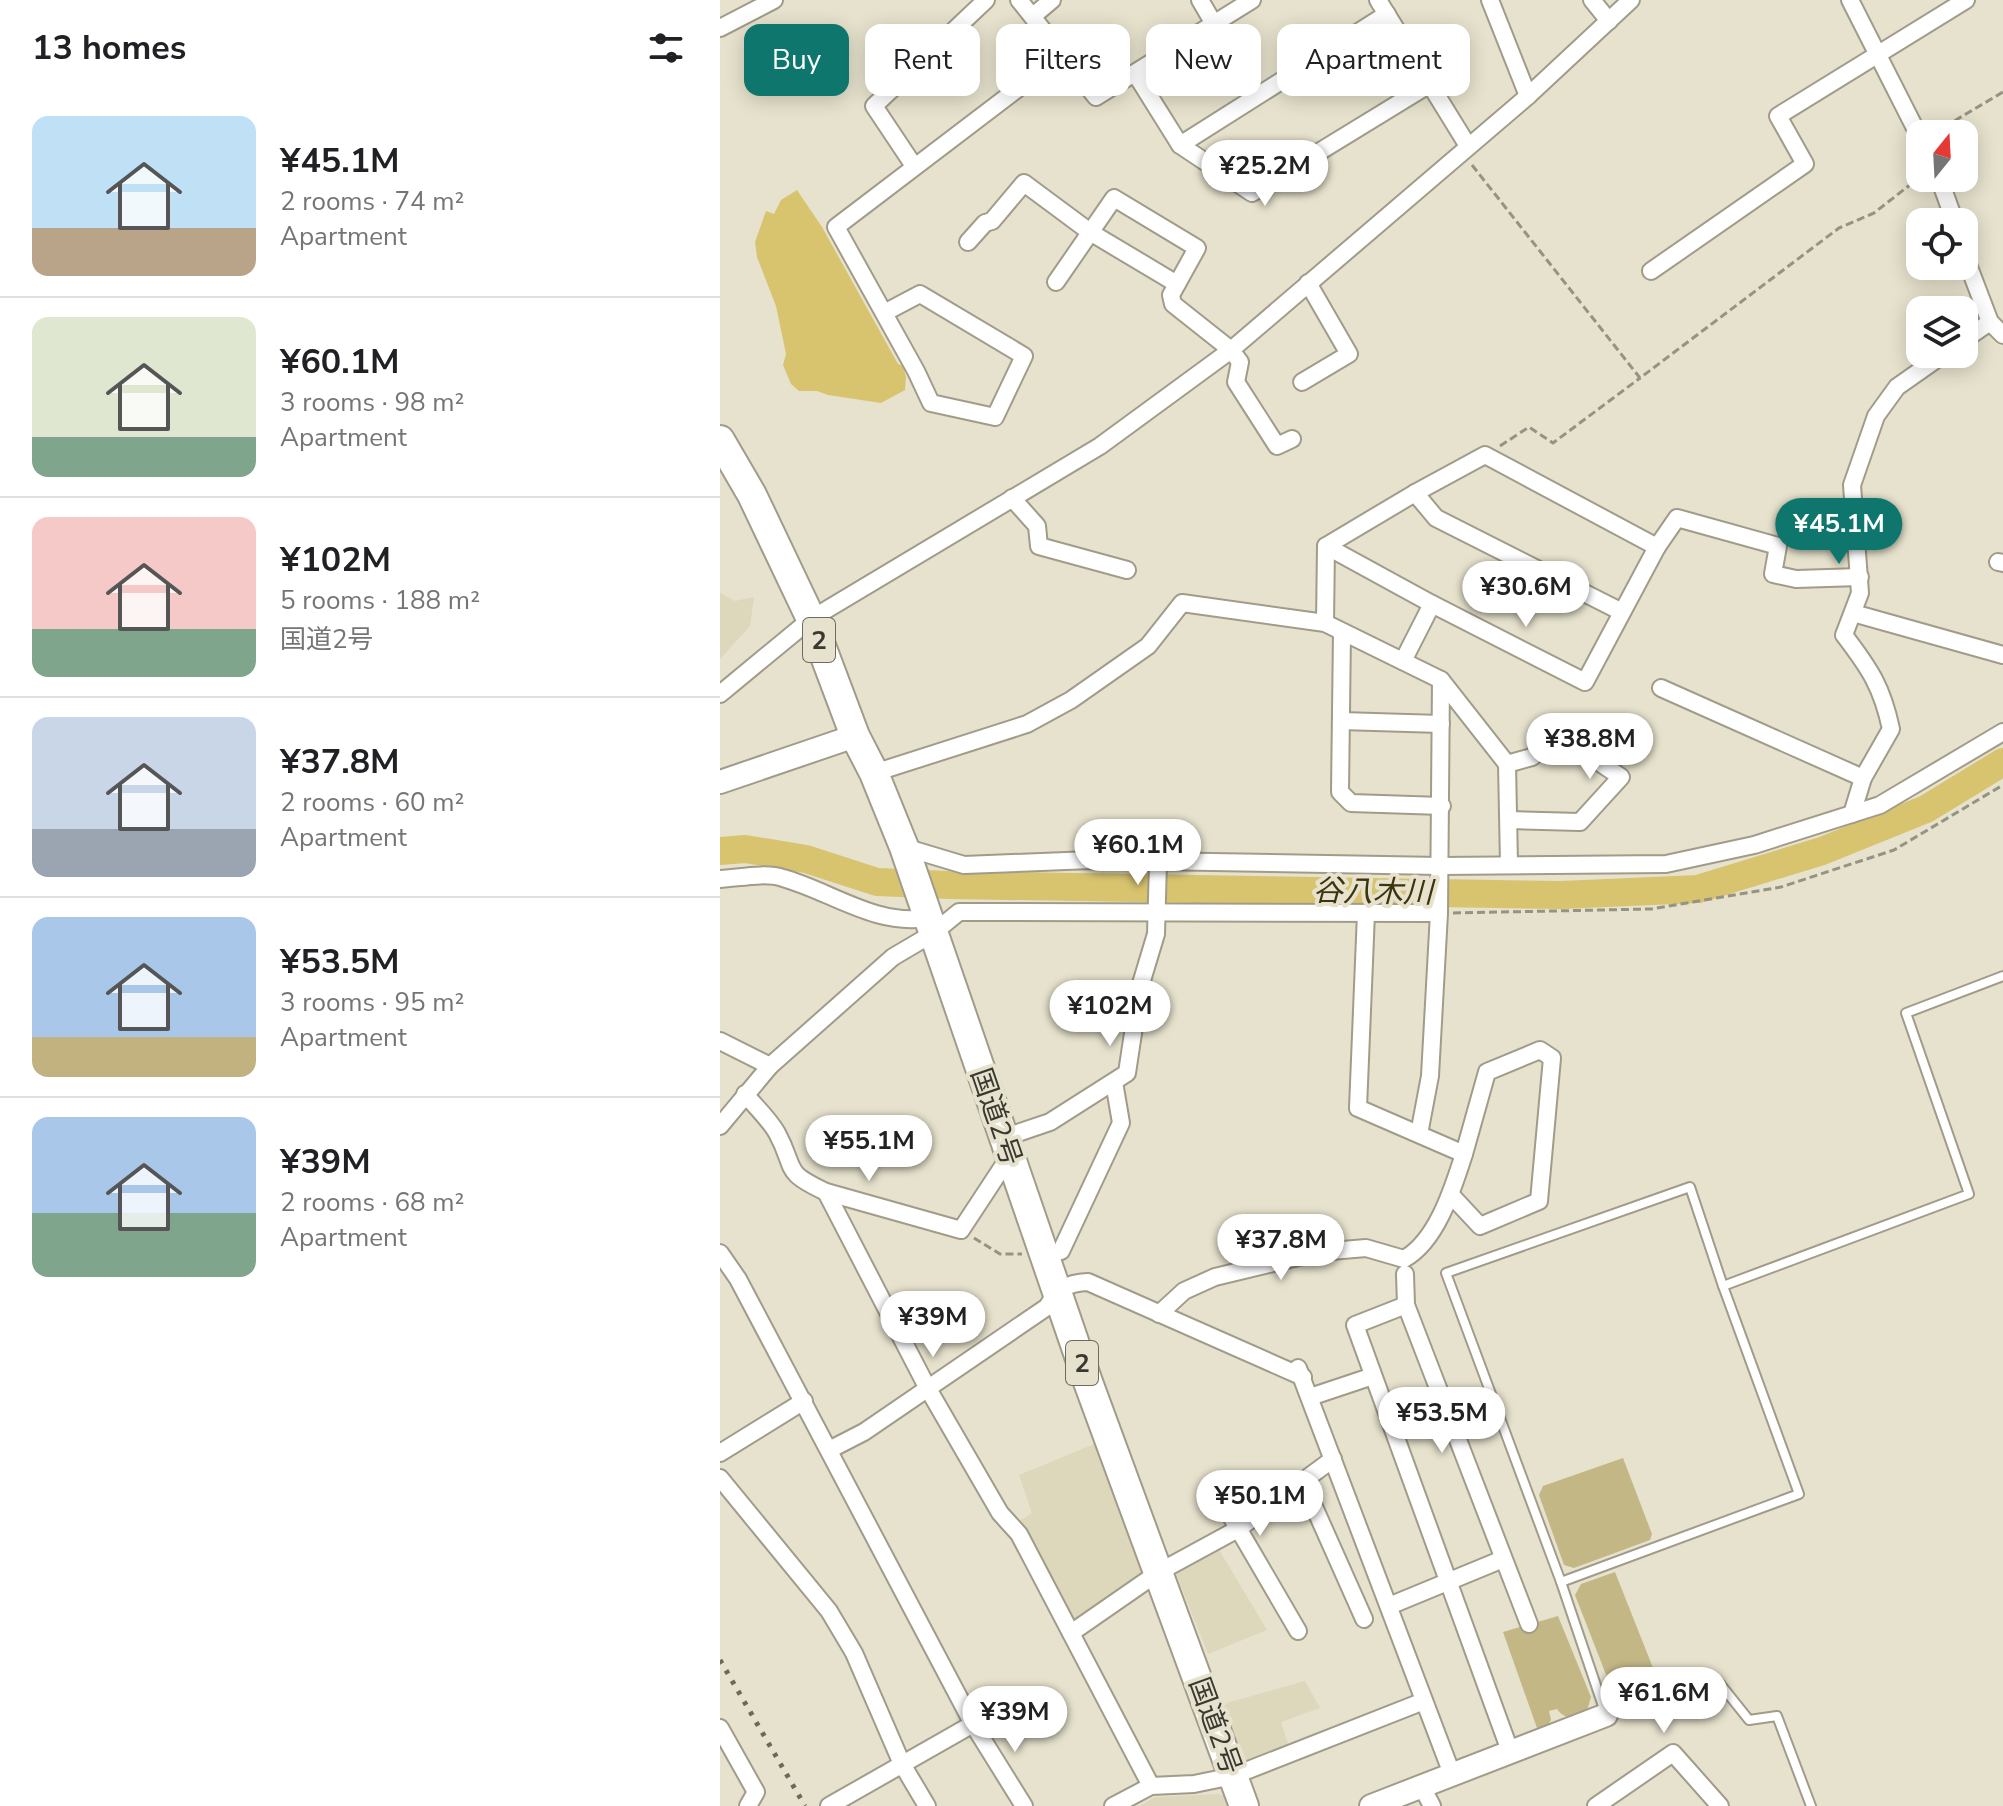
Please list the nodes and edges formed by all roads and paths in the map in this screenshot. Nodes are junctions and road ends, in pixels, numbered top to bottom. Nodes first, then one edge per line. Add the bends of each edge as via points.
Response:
1 (774, 0) edge
2 (986, 0) edge
3 (1019, 0) edge
4 (1052, 0) edge
5 (1200, 0) edge
6 (1252, 0) edge
7 (1490, 0) edge
8 (1592, 0) edge
9 (1631, 0) edge
10 (1850, 0) edge
11 (1966, 0) edge
12 (1383, 7) edge
13 (1033, 16) junction
14 (1609, 21) junction
15 (1039, 24) edge
16 (1214, 24) joint
17 (720, 28) edge
18 (1880, 55) junction
19 (1146, 66) edge
20 (1135, 73) junction
21 (1130, 76) edge
22 (2003, 92) edge
23 (1007, 96) edge
24 (1410, 96) edge
25 (1437, 96) edge
26 (1528, 96) junction
27 (1911, 120) edge
28 (1956, 120) edge
29 (1180, 145) junction
30 (1468, 146) junction
31 (914, 166) junction
32 (1090, 232) junction
33 (968, 242) dead end
34 (1651, 271) dead end
35 (1974, 280) edge
36 (1056, 282) dead end
37 (1308, 283) junction
38 (1177, 284) junction
39 (884, 313) junction
40 (1990, 322) junction
41 (1978, 330) edge
42 (2003, 335) edge
43 (1231, 350) junction
44 (1924, 368) edge
45 (1640, 378) dead end
46 (1302, 382) dead end
47 (1292, 439) dead end
48 (720, 440) edge
49 (1485, 455) junction
50 (1415, 493) junction
51 (1012, 498) junction
52 (1326, 546) junction
53 (1657, 547) junction
54 (1127, 570) dead end
55 (1860, 577) junction
56 (1432, 604) junction
57 (1622, 612) junction
58 (1853, 613) junction
59 (811, 619) junction
60 (1325, 623) junction
61 (1342, 632) junction
62 (2003, 655) edge
63 (1403, 661) junction
64 (1441, 680) junction
65 (1661, 688) dead end
66 (720, 694) edge
67 (1341, 721) junction
68 (1441, 724) junction
69 (2003, 732) edge
70 (855, 736) junction
71 (1507, 764) junction
72 (874, 773) junction
73 (1863, 778) junction
74 (720, 782) edge
75 (2003, 785) edge
76 (1442, 806) junction
77 (1852, 814) junction
78 (1510, 820) junction
79 (904, 847) junction
80 (1158, 862) junction
81 (1509, 864) junction
82 (1440, 866) junction
83 (720, 879) edge
84 (1159, 913) junction
85 (1366, 913) junction
86 (1439, 913) junction
87 (929, 926) junction
88 (2003, 976) edge
89 (720, 1041) edge
90 (770, 1066) junction
91 (1114, 1082) junction
92 (745, 1094) junction
93 (720, 1126) edge
94 (1419, 1134) junction
95 (1006, 1148) junction
96 (1464, 1154) junction
97 (826, 1192) junction
98 (1451, 1195) junction
99 (961, 1230) junction
100 (720, 1253) edge
101 (1045, 1255) junction
102 (1405, 1274) dead end
103 (1723, 1286) junction
104 (1057, 1291) junction
105 (1406, 1305) junction
106 (1159, 1314) junction
107 (1373, 1376) junction
108 (927, 1387) junction
109 (1310, 1397) junction
110 (804, 1401) junction
111 (829, 1450) junction
112 (720, 1453) edge
113 (1333, 1459) junction
114 (720, 1478) edge
115 (1303, 1482) junction
116 (1221, 1499) dead end
117 (1238, 1529) junction
118 (1503, 1559) junction
119 (1159, 1572) junction
120 (1448, 1582) junction
121 (1561, 1582) junction
122 (1389, 1606) junction
123 (1364, 1619) dead end
124 (1529, 1624) dead end
125 (1298, 1631) dead end
126 (1071, 1633) junction
127 (1424, 1701) junction
128 (1606, 1715) junction
129 (973, 1724) junction
130 (720, 1728) edge
131 (1510, 1751) junction
132 (902, 1764) junction
133 (1452, 1774) junction
134 (1233, 1776) junction
135 (1151, 1786) junction
136 (1427, 1796) edge
137 (748, 1806) edge
138 (829, 1806) edge
139 (927, 1806) edge
140 (1024, 1806) edge
141 (1113, 1806) edge
142 (1244, 1806) edge
143 (1371, 1806) edge
144 (1596, 1806) edge
145 (1720, 1806) edge
146 (1811, 1806) edge

1 - 17 street
2 - 31 street via 874,106
3 - 13 street
4 - 13 street
5 - 16 street
6 - 16 street
7 - 26 street
8 - 14 street
9 - 14 street
10 - 18 street
11 - 18 street
12 - 29 street
13 - 15 street
14 - 26 street
18 - 27 street
18 - 34 street via 1778,116 1805,164
19 - 20 street
20 - 21 street
20 - 29 street
22 - 28 path
23 - 31 street
24 - 29 street via 1252,193
25 - 30 street
26 - 30 street
30 - 37 street
31 - 39 street via 836,227
32 - 33 street via 1024,183
32 - 36 street
32 - 38 street
32 - 38 street via 1114,198 1197,248
35 - 40 street
37 - 43 street
37 - 46 street via 1349,354
38 - 43 street via 1173,304
39 - 39 street via 931,403 995,417 1024,356 920,294
40 - 41 street
40 - 42 street
43 - 47 street via 1240,362 1236,382 1277,446
43 - 51 street via 1100,446
44 - 55 street via 1897,387 1876,416 1852,485
45 - 49 path via 1553,443 1529,427
48 - 59 highway, 国道2号 / 2
49 - 50 street
49 - 53 street
50 - 52 street
50 - 57 street via 1436,518
51 - 54 street via 1037,526 1039,546
51 - 59 street
52 - 56 street
52 - 60 street
53 - 55 street via 1677,518 1778,546 1773,574 1796,579
53 - 57 street
55 - 58 street
56 - 57 street via 1585,682
56 - 63 street
58 - 62 street
58 - 73 street via 1844,635 1872,671 1891,729
59 - 66 street
59 - 70 highway, 国道2号 / 2
60 - 61 street
60 - 72 street via 1182,603 1148,646 1060,706 1027,724
61 - 63 street
61 - 67 street
63 - 64 street
64 - 68 street
64 - 71 street
65 - 73 street
67 - 68 street
67 - 76 street via 1340,792 1351,803
68 - 76 street
69 - 77 street via 1880,805
70 - 72 highway, 国道2号 / 2
70 - 74 street
71 - 78 street
71 - 78 street via 1532,757 1557,734 1621,777 1580,822
72 - 79 highway, 国道2号 / 2
73 - 77 street
75 - 86 path via 1894,850 1781,887 1651,909
76 - 82 street
77 - 81 street via 1754,845 1666,864
78 - 81 street
79 - 80 street via 964,865
79 - 87 highway, 国道2号 / 2
80 - 82 street
80 - 84 street
81 - 82 street
82 - 86 street
83 - 87 street via 780,876 882,916
84 - 85 street
84 - 87 street via 959,912
84 - 91 street via 1140,987 1127,1073
85 - 86 street
85 - 94 street via 1358,1108
86 - 94 street via 1430,1076
87 - 90 street
87 - 95 highway, 国道2号 / 2
88 - 103 lane via 1906,1013 1969,1194
89 - 90 street
90 - 92 street
91 - 95 street
91 - 101 street via 1121,1123 1061,1251
92 - 93 street
92 - 97 street via 777,1133 791,1171
94 - 96 street
95 - 99 street
95 - 101 highway, 国道2号 / 2
96 - 98 street
96 - 98 street via 1487,1072 1540,1050 1552,1058 1539,1201 1480,1226
97 - 99 street
97 - 108 street
98 - 106 street via 1418,1251 1404,1259 1366,1248 1319,1252 1215,1277 1184,1291
99 - 101 path via 1000,1254
100 - 110 street
101 - 104 highway, 国道2号 / 2
102 - 105 street
103 - 121 lane via 1799,1494
103 - 121 lane via 1690,1187 1446,1273
104 - 106 street via 1070,1283 1088,1282
104 - 108 street via 1047,1307
104 - 119 highway, 国道2号 / 2
105 - 107 street via 1355,1325
105 - 118 street
106 - 109 street via 1299,1370
107 - 109 street
107 - 120 street
108 - 111 street
108 - 126 street via 1000,1513 1019,1534
109 - 113 street
110 - 111 street
110 - 112 street
111 - 129 street
113 - 115 street
113 - 122 street
114 - 132 street via 829,1611 854,1653
115 - 117 street
115 - 123 street
116 - 117 street
117 - 119 street
117 - 125 street
118 - 120 street
118 - 124 street
119 - 126 street
119 - 134 highway, 国道2号 / 2
120 - 122 street
120 - 131 street
121 - 128 lane
122 - 127 street
126 - 135 street
127 - 133 street
127 - 134 street
128 - 131 street
128 - 146 lane via 1717,1680 1749,1720 1777,1716
129 - 132 street
129 - 140 street
130 - 137 street via 756,1792
131 - 133 street
132 - 138 street
132 - 139 street
133 - 136 street
134 - 135 street
134 - 142 highway, 国道2号 / 2
135 - 141 street
136 - 143 street
144 - 145 street via 1673,1753

